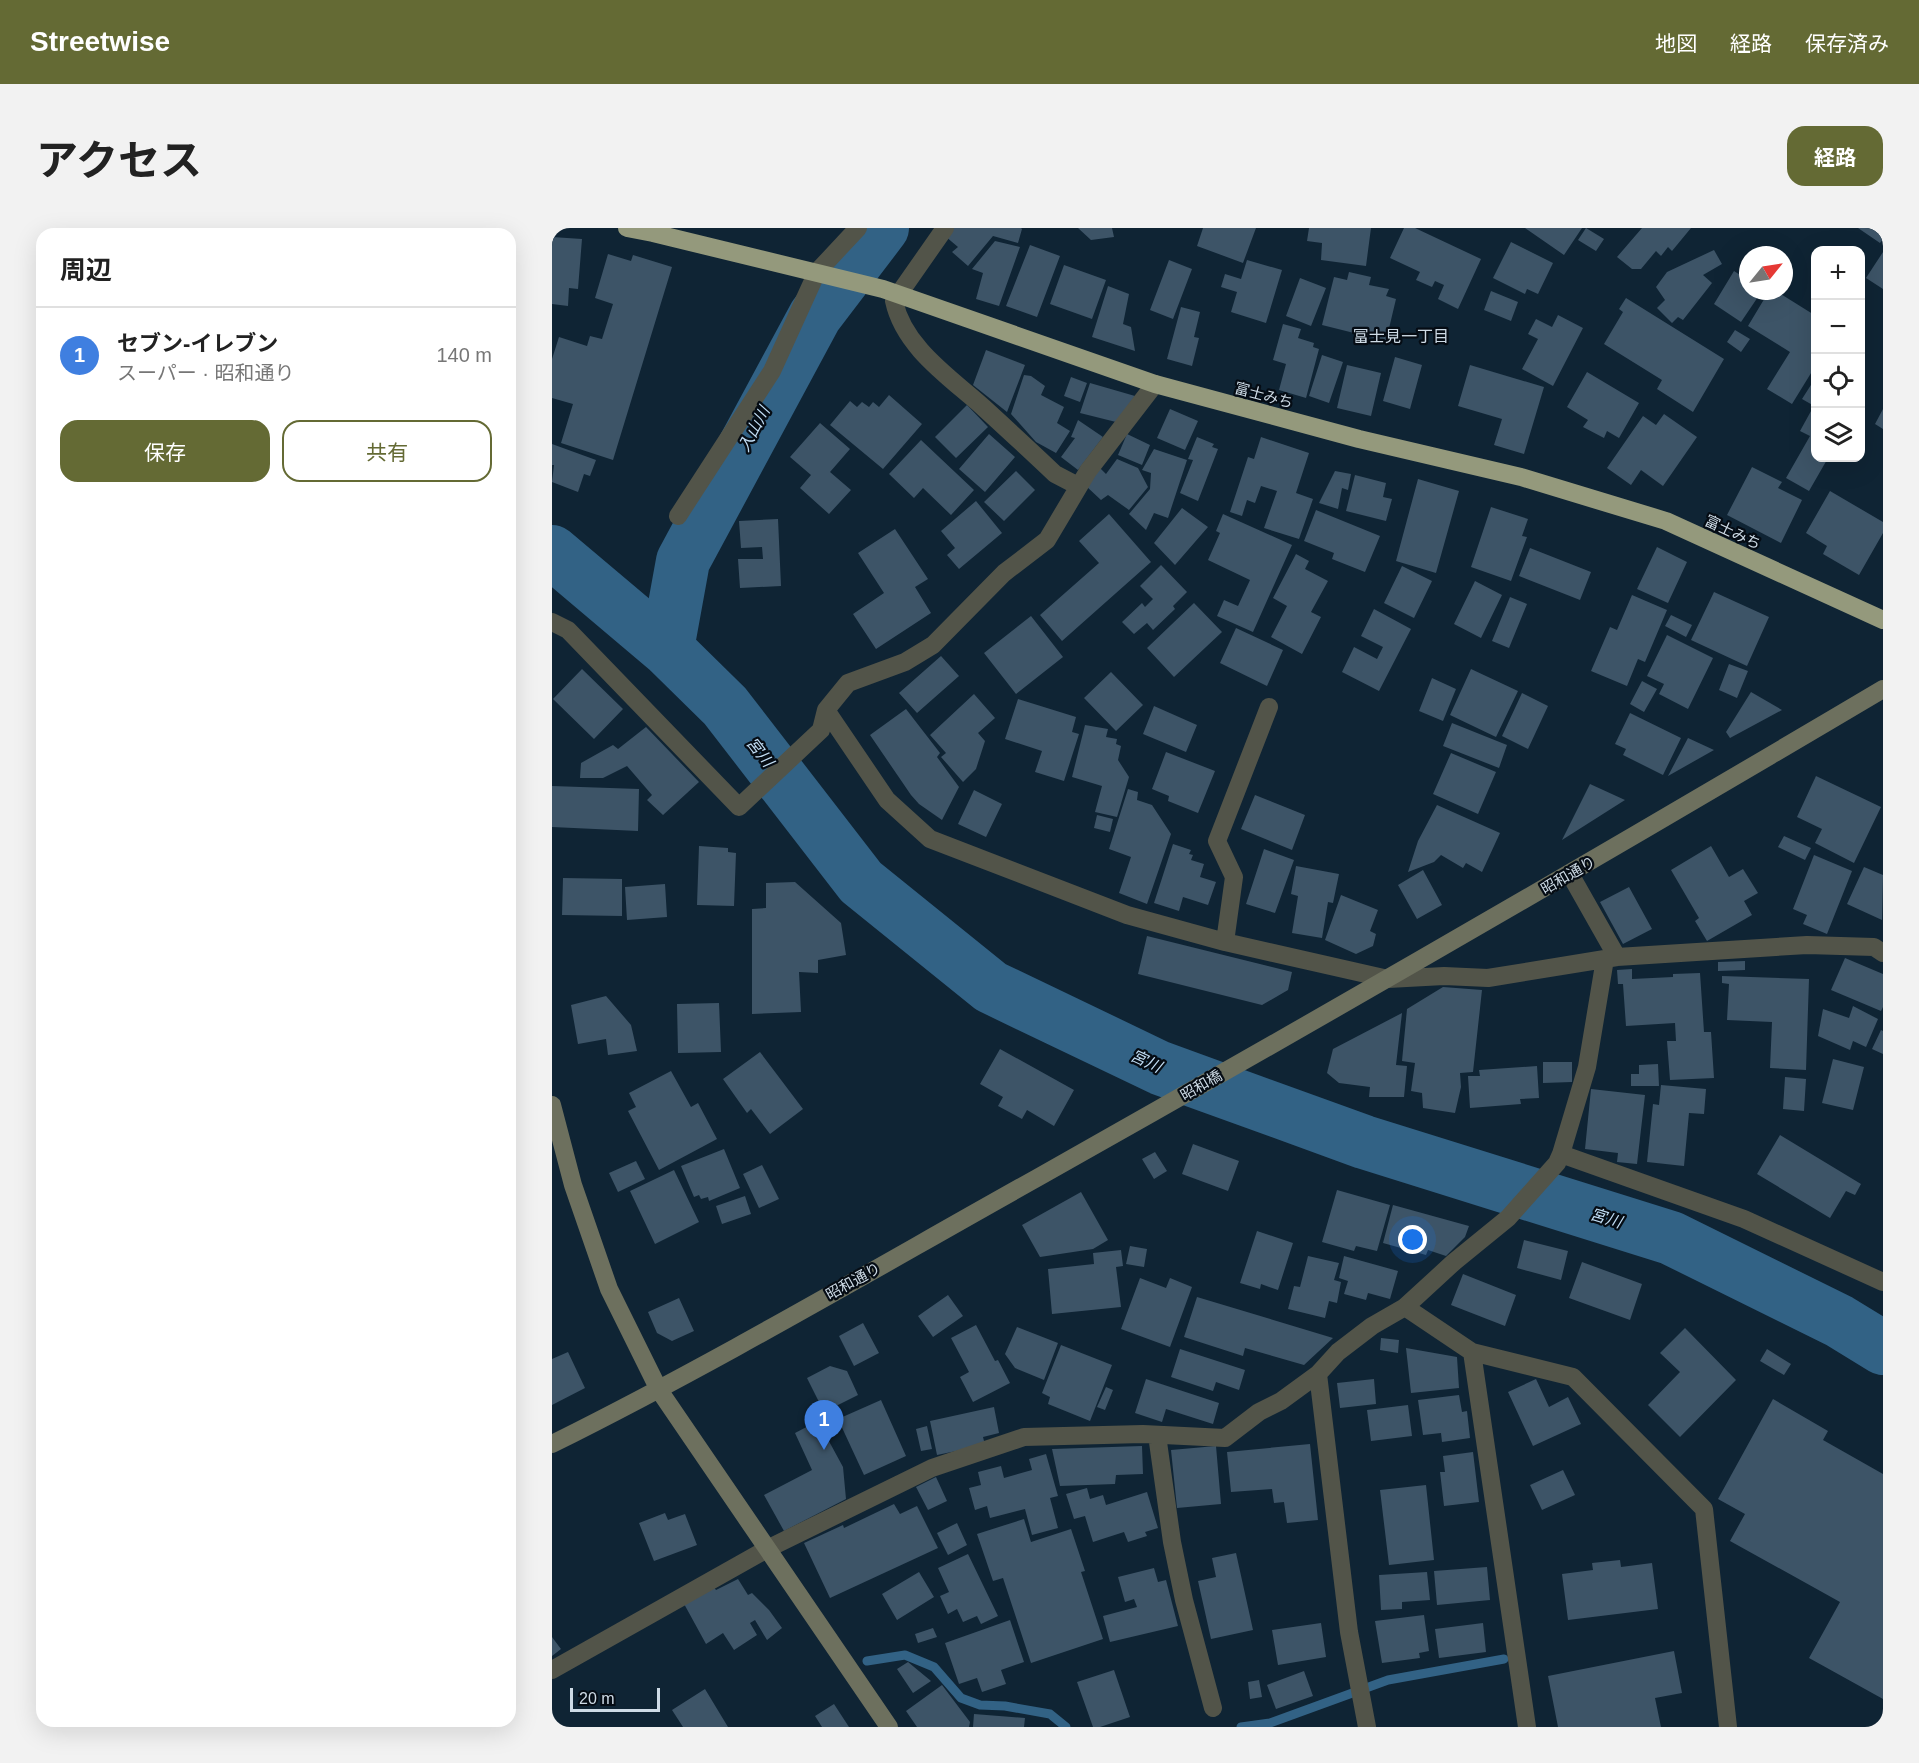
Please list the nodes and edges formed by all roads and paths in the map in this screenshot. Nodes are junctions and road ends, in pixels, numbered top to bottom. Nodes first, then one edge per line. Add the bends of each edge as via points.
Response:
1 (627, 228) edge
2 (858, 228) edge
3 (945, 228) edge
4 (824, 274) junction
5 (891, 292) junction
6 (1155, 384) junction
7 (1078, 486) junction
8 (678, 516) dead end
9 (1883, 620) edge
10 (552, 622) edge
11 (1883, 689) edge
12 (1269, 707) dead end
13 (826, 710) junction
14 (1570, 874) junction
15 (1225, 942) junction
16 (1883, 953) edge
17 (1611, 958) junction
18 (1388, 979) junction
19 (1250, 1057) joint
20 (552, 1105) edge
21 (1152, 1113) joint
22 (1559, 1159) junction
23 (1883, 1282) edge
24 (1405, 1307) junction
25 (1472, 1352) junction
26 (1318, 1374) junction
27 (660, 1390) junction
28 (1157, 1435) junction
29 (552, 1444) edge
30 (767, 1549) junction
31 (552, 1670) edge
32 (1213, 1708) dead end
33 (889, 1727) edge
34 (1367, 1727) edge
35 (1527, 1727) edge
36 (1728, 1727) edge

1 - 4 highway, 富士みち
2 - 4 street
3 - 5 street
4 - 5 highway, 富士みち
4 - 8 street via 771,371
5 - 6 highway, 富士みち
5 - 7 street via 897,316 909,337 932,362 1055,474
6 - 7 street
6 - 9 highway, 富士みち via 1359,440 1521,477 1666,521
7 - 13 street via 1047,540 1004,573 933,645 905,662 848,683
10 - 13 street via 568,630 739,807 821,730
11 - 14 street, 昭和通り
12 - 15 street via 1216,841 1234,877
13 - 15 street via 887,800 930,839 1127,915
14 - 17 street
14 - 18 street, 昭和通り
15 - 18 street
16 - 17 street via 1874,947 1807,945
17 - 18 street via 1488,978
17 - 22 street via 1587,1067
18 - 19 street, 昭和通り
19 - 21 street, 昭和橋
20 - 27 street via 573,1185 609,1289
21 - 27 street, 昭和通り
22 - 23 street via 1744,1219
22 - 24 street via 1508,1218
24 - 25 street
24 - 26 street via 1338,1352
25 - 35 street
25 - 36 street via 1573,1377 1704,1509
26 - 28 street via 1225,1438
26 - 34 street via 1349,1632
27 - 29 street, 昭和通り
27 - 30 street
28 - 30 street via 1024,1437 932,1468
28 - 32 street via 1172,1542
30 - 31 street
30 - 33 street

